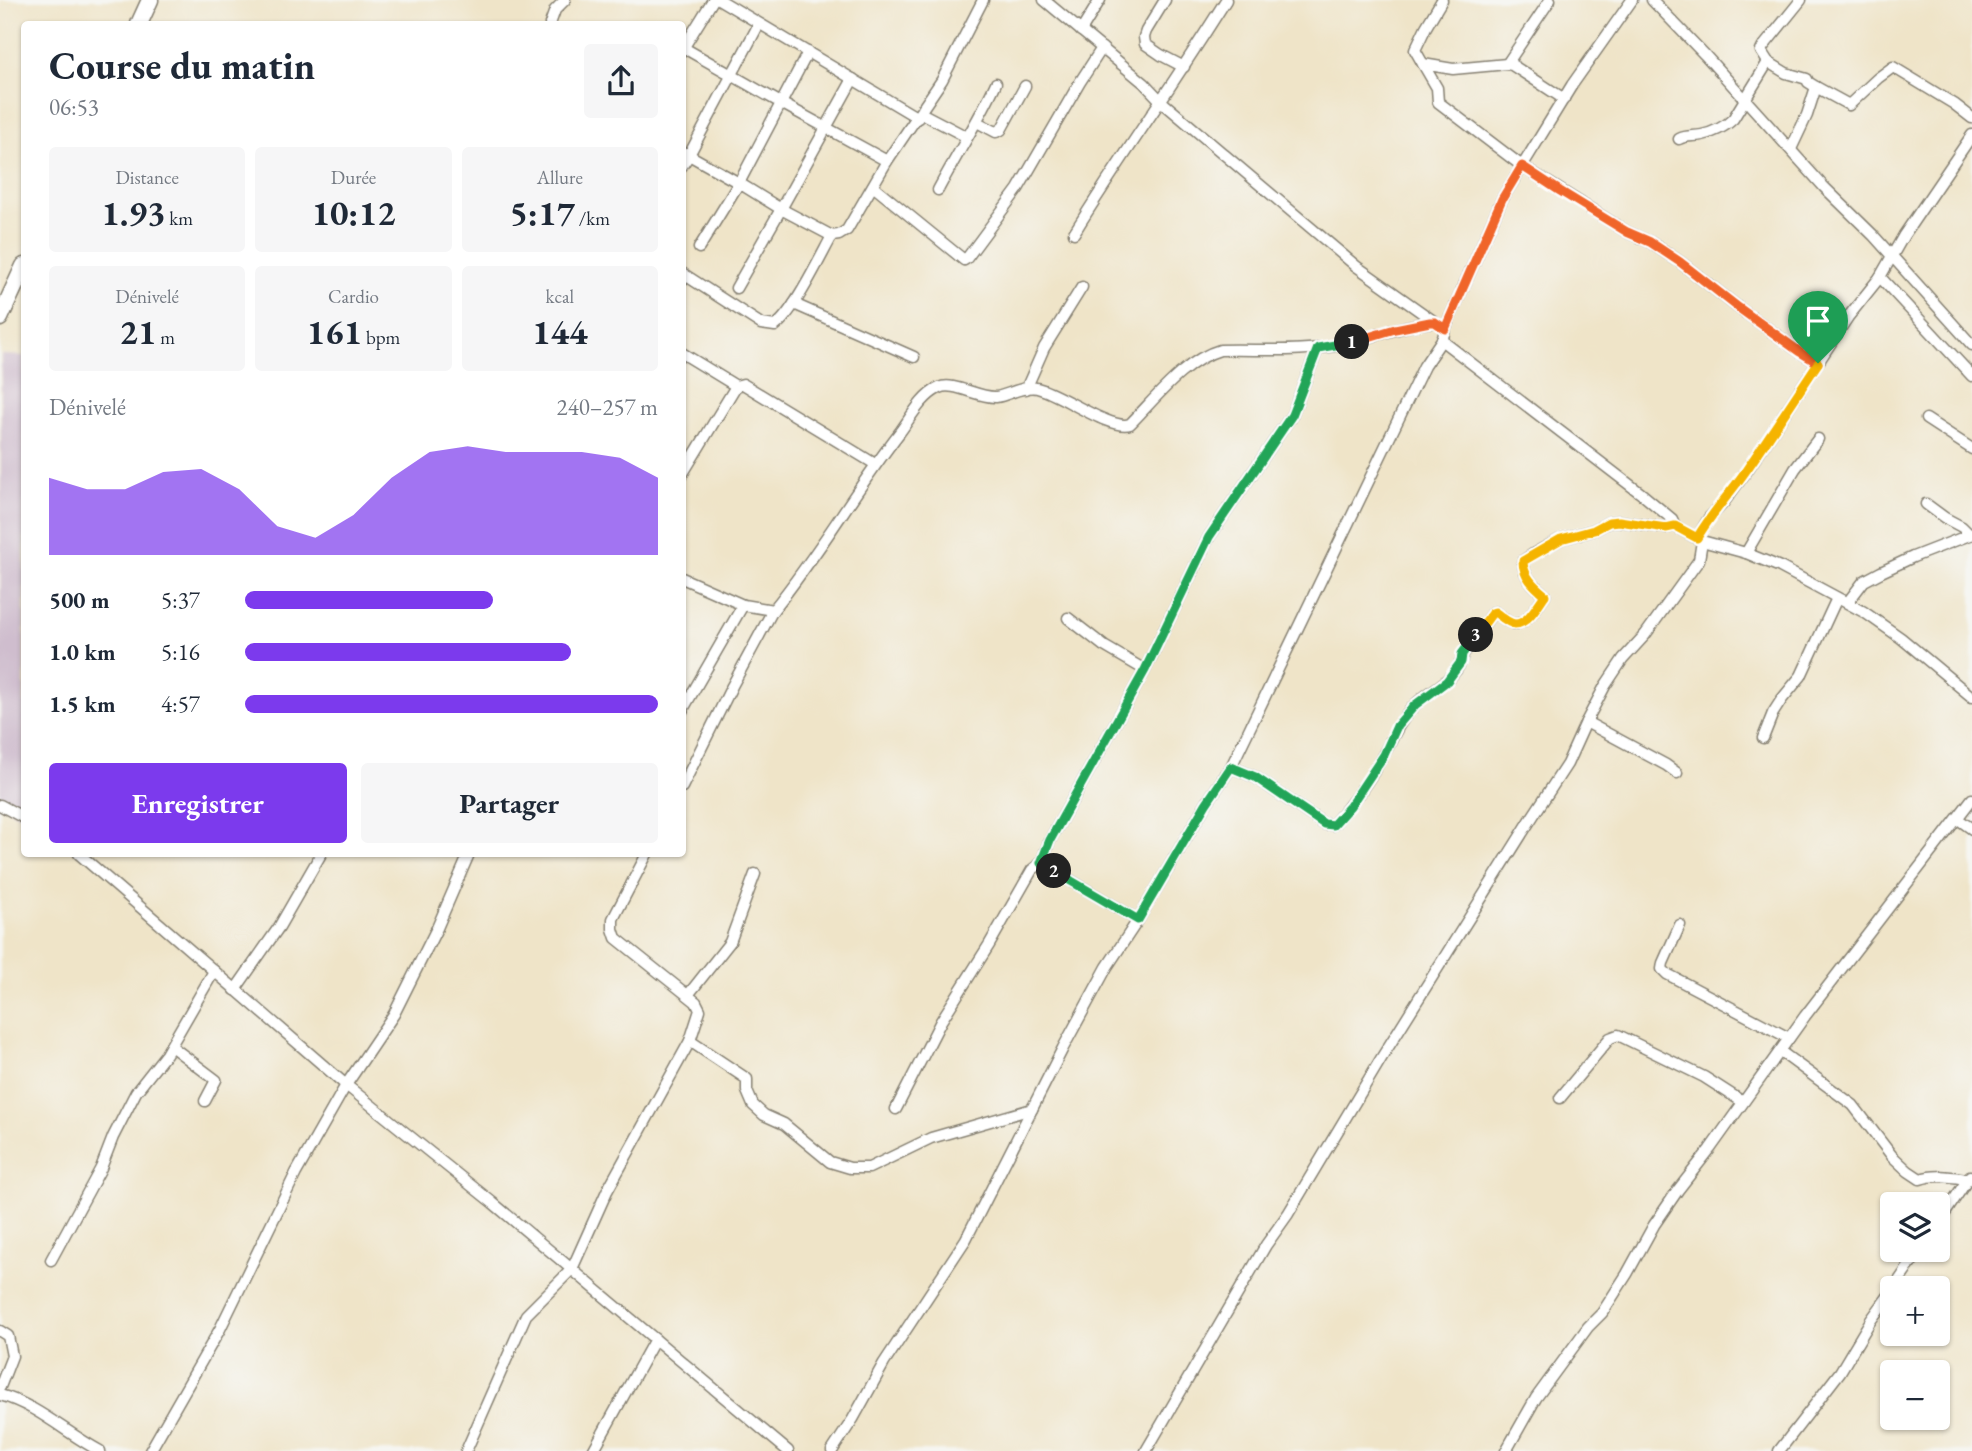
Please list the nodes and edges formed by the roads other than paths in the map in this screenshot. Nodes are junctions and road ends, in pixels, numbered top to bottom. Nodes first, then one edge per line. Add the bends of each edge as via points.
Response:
1 (150, 0) edge
2 (565, 0) edge
3 (713, 0) edge
4 (720, 0) edge
5 (983, 0) edge
6 (1044, 0) edge
7 (1100, 0) edge
8 (1165, 0) edge
9 (1226, 0) edge
10 (1442, 0) edge
11 (1550, 0) edge
12 (1651, 0) edge
13 (1801, 0) edge
14 (1629, 1) edge
15 (140, 21) edge
16 (551, 21) edge
17 (759, 24) junction
18 (1081, 31) junction
19 (686, 44) edge
20 (1102, 48) junction
21 (686, 51) edge
22 (808, 52) junction
23 (1768, 62) junction
24 (1423, 64) junction
25 (1507, 64) junction
26 (1184, 67) junction
27 (733, 75) junction
28 (853, 79) junction
29 (996, 83) dead end
30 (1025, 86) dead end
31 (1816, 87) junction
32 (1564, 99) junction
33 (1745, 100) junction
34 (1161, 101) junction
35 (781, 103) junction
36 (920, 115) junction
37 (1972, 118) edge
38 (977, 122) junction
39 (827, 127) junction
40 (1972, 135) edge
41 (967, 137) junction
42 (1679, 139) dead end
43 (1791, 149) junction
44 (686, 153) edge
45 (887, 161) junction
46 (1522, 166) junction
47 (738, 183) junction
48 (873, 186) junction
49 (938, 190) dead end
50 (782, 209) junction
51 (1074, 233) dead end
52 (832, 236) junction
53 (699, 248) dead end
54 (1892, 256) junction
55 (21, 272) edge
56 (686, 276) edge
57 (1880, 277) junction
58 (1082, 287) dead end
59 (736, 288) dead end
60 (794, 304) junction
61 (0, 318) edge
62 (1435, 322) junction
63 (1444, 333) junction
64 (1972, 345) edge
65 (1318, 348) junction
66 (686, 355) edge
67 (914, 357) dead end
68 (1818, 363) junction
69 (1972, 376) edge
70 (736, 386) junction
71 (1026, 389) junction
72 (1926, 419) dead end
73 (1818, 439) dead end
74 (1972, 449) edge
75 (875, 464) junction
76 (686, 468) edge
77 (1926, 503) dead end
78 (1675, 526) junction
79 (1971, 535) edge
80 (1695, 537) junction
81 (1746, 553) junction
82 (686, 580) edge
83 (1842, 600) junction
84 (743, 605) junction
85 (773, 610) junction
86 (1068, 618) dead end
87 (1145, 670) junction
88 (1972, 697) edge
89 (686, 704) edge
90 (1586, 722) junction
91 (1763, 738) dead end
92 (1231, 767) junction
93 (1676, 773) dead end
94 (686, 779) edge
95 (1972, 799) edge
96 (0, 805) edge
97 (21, 816) edge
98 (1958, 819) junction
99 (1972, 829) edge
100 (82, 857) edge
101 (319, 857) edge
102 (468, 857) edge
103 (645, 857) edge
104 (1041, 863) junction
105 (755, 874) dead end
106 (1138, 920) junction
107 (1680, 925) dead end
108 (214, 971) junction
109 (236, 990) junction
110 (688, 995) junction
111 (1789, 1038) junction
112 (690, 1041) junction
113 (170, 1046) junction
114 (1781, 1052) junction
115 (346, 1085) junction
116 (1560, 1098) dead end
117 (205, 1101) dead end
118 (1743, 1102) junction
119 (896, 1109) dead end
120 (1032, 1110) junction
121 (1971, 1176) edge
122 (1950, 1206) edge
123 (51, 1260) dead end
124 (572, 1269) junction
125 (1880, 1307) edge
126 (0, 1331) edge
127 (655, 1339) junction
128 (0, 1387) edge
129 (0, 1395) edge
130 (100, 1451) edge
131 (150, 1451) edge
132 (466, 1451) edge
133 (593, 1451) edge
134 (788, 1451) edge
135 (832, 1451) edge
136 (1146, 1451) edge
137 (1506, 1451) edge
138 (1779, 1451) edge

1 - 15 main road
2 - 16 street
3 - 19 street
4 - 17 street
5 - 36 street
6 - 18 street
7 - 18 street
8 - 26 street via 1146,31 1145,44
9 - 26 street
10 - 24 street via 1415,50
11 - 25 street
12 - 33 street
13 - 23 street via 1763,47
14 - 32 street
17 - 22 street
17 - 27 street
18 - 20 street
20 - 34 street
20 - 48 street via 1018,189 964,260
21 - 27 street
22 - 28 street
22 - 35 street
23 - 31 street
23 - 33 street
24 - 25 street via 1453,69
24 - 46 street via 1437,88 1438,102
25 - 32 street
26 - 34 street
27 - 35 street
27 - 44 street
28 - 36 street
28 - 39 street
29 - 38 street
30 - 38 street via 1001,130
31 - 37 street via 1849,105 1893,67
31 - 43 street
32 - 46 street
33 - 42 street via 1728,124
33 - 43 street
34 - 51 street
34 - 62 street via 1356,266
35 - 39 street
35 - 47 street
36 - 41 street
36 - 45 street
38 - 41 street
39 - 45 street
39 - 50 street
40 - 54 street
41 - 49 street
43 - 54 street
44 - 47 street
45 - 48 street
46 - 63 street via 1502,199
46 - 68 street via 1650,242
47 - 50 street
47 - 53 street
48 - 52 street via 847,230
50 - 52 street
50 - 59 street
52 - 60 street
54 - 57 street
54 - 64 street
55 - 61 main road
56 - 60 street via 768,326 778,325
57 - 68 street
57 - 69 street
58 - 71 street via 1044,348
60 - 67 street
62 - 63 street
62 - 65 street
63 - 78 street via 1445,343 1643,495
63 - 92 street
65 - 71 street via 1206,354 1125,426 1045,390
65 - 87 street via 1292,415 1209,537
66 - 70 street
68 - 80 street via 1746,472
70 - 75 street via 743,384
70 - 76 street
71 - 75 street via 982,397 940,387 924,399
72 - 74 street
73 - 81 street
75 - 85 street
77 - 79 street
78 - 80 street
78 - 92 street via 1609,522 1561,539 1523,561 1526,575 1545,595 1517,624 1492,613 1447,681 1415,705 1397,726 1384,755 1333,825 1324,824 1255,777
79 - 83 street via 1881,572
80 - 81 street
80 - 90 street via 1699,559 1623,659
81 - 83 street
82 - 84 street
83 - 88 street via 1901,638
83 - 91 street via 1801,676 1773,713
84 - 85 street
84 - 89 street
85 - 94 street
86 - 87 street
87 - 104 street
90 - 93 street
90 - 136 street via 1567,764 1289,1214 1266,1244
92 - 106 street
95 - 98 street
96 - 97 street
98 - 99 street
98 - 111 street
100 - 108 street
101 - 109 street
102 - 115 street via 394,1014
103 - 110 street via 613,919 613,929 616,938
104 - 106 street
104 - 119 street via 1032,870 942,1021
105 - 110 street via 730,942
106 - 120 street via 1107,967
107 - 111 street via 1662,969
108 - 109 street
108 - 113 street
109 - 115 street
110 - 112 street via 700,1010
111 - 114 street
112 - 120 street via 747,1079 753,1105 764,1115 784,1124 830,1163 850,1168 869,1168 931,1138
112 - 124 street via 607,1191
113 - 117 street via 216,1080
113 - 123 street via 136,1091
114 - 118 street
114 - 121 street via 1853,1105 1892,1156 1920,1179
115 - 124 street
115 - 131 street via 296,1173 220,1329
116 - 118 street via 1610,1038 1618,1035 1704,1077
118 - 137 street via 1654,1224 1602,1313 1536,1398
120 - 135 street via 966,1239
121 - 122 street
124 - 127 street
124 - 132 street via 526,1315
125 - 138 street via 1840,1372
126 - 128 street via 8,1336 12,1356
127 - 133 street
127 - 134 street
129 - 130 street via 19,1400

